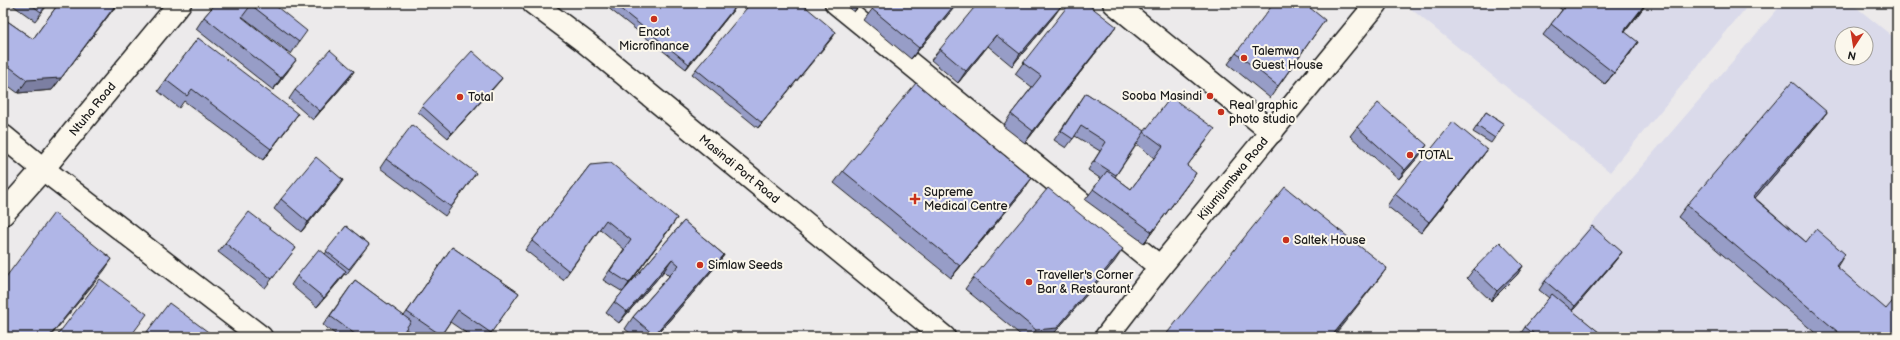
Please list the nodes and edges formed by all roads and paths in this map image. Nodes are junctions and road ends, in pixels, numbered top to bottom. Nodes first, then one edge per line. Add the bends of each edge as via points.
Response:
1 (180, 3) edge
2 (532, 3) edge
3 (836, 3) edge
4 (1114, 3) edge
5 (1377, 3) edge
6 (1272, 132) junction
7 (3, 136) edge
8 (43, 169) junction
9 (3, 214) edge
10 (1160, 267) junction
11 (261, 337) edge
12 (944, 337) edge
13 (1106, 337) edge

1 - 8 street, Ntuha Road
2 - 12 street, Masindi Port Road via 591,47
3 - 10 street
4 - 6 street
5 - 6 street, Kijumjumbwa Road
6 - 10 street, Kijumjumbwa Road
7 - 8 street
8 - 9 street, Ntuha Road
8 - 11 street
10 - 13 street, Kijumjumbwa Road

